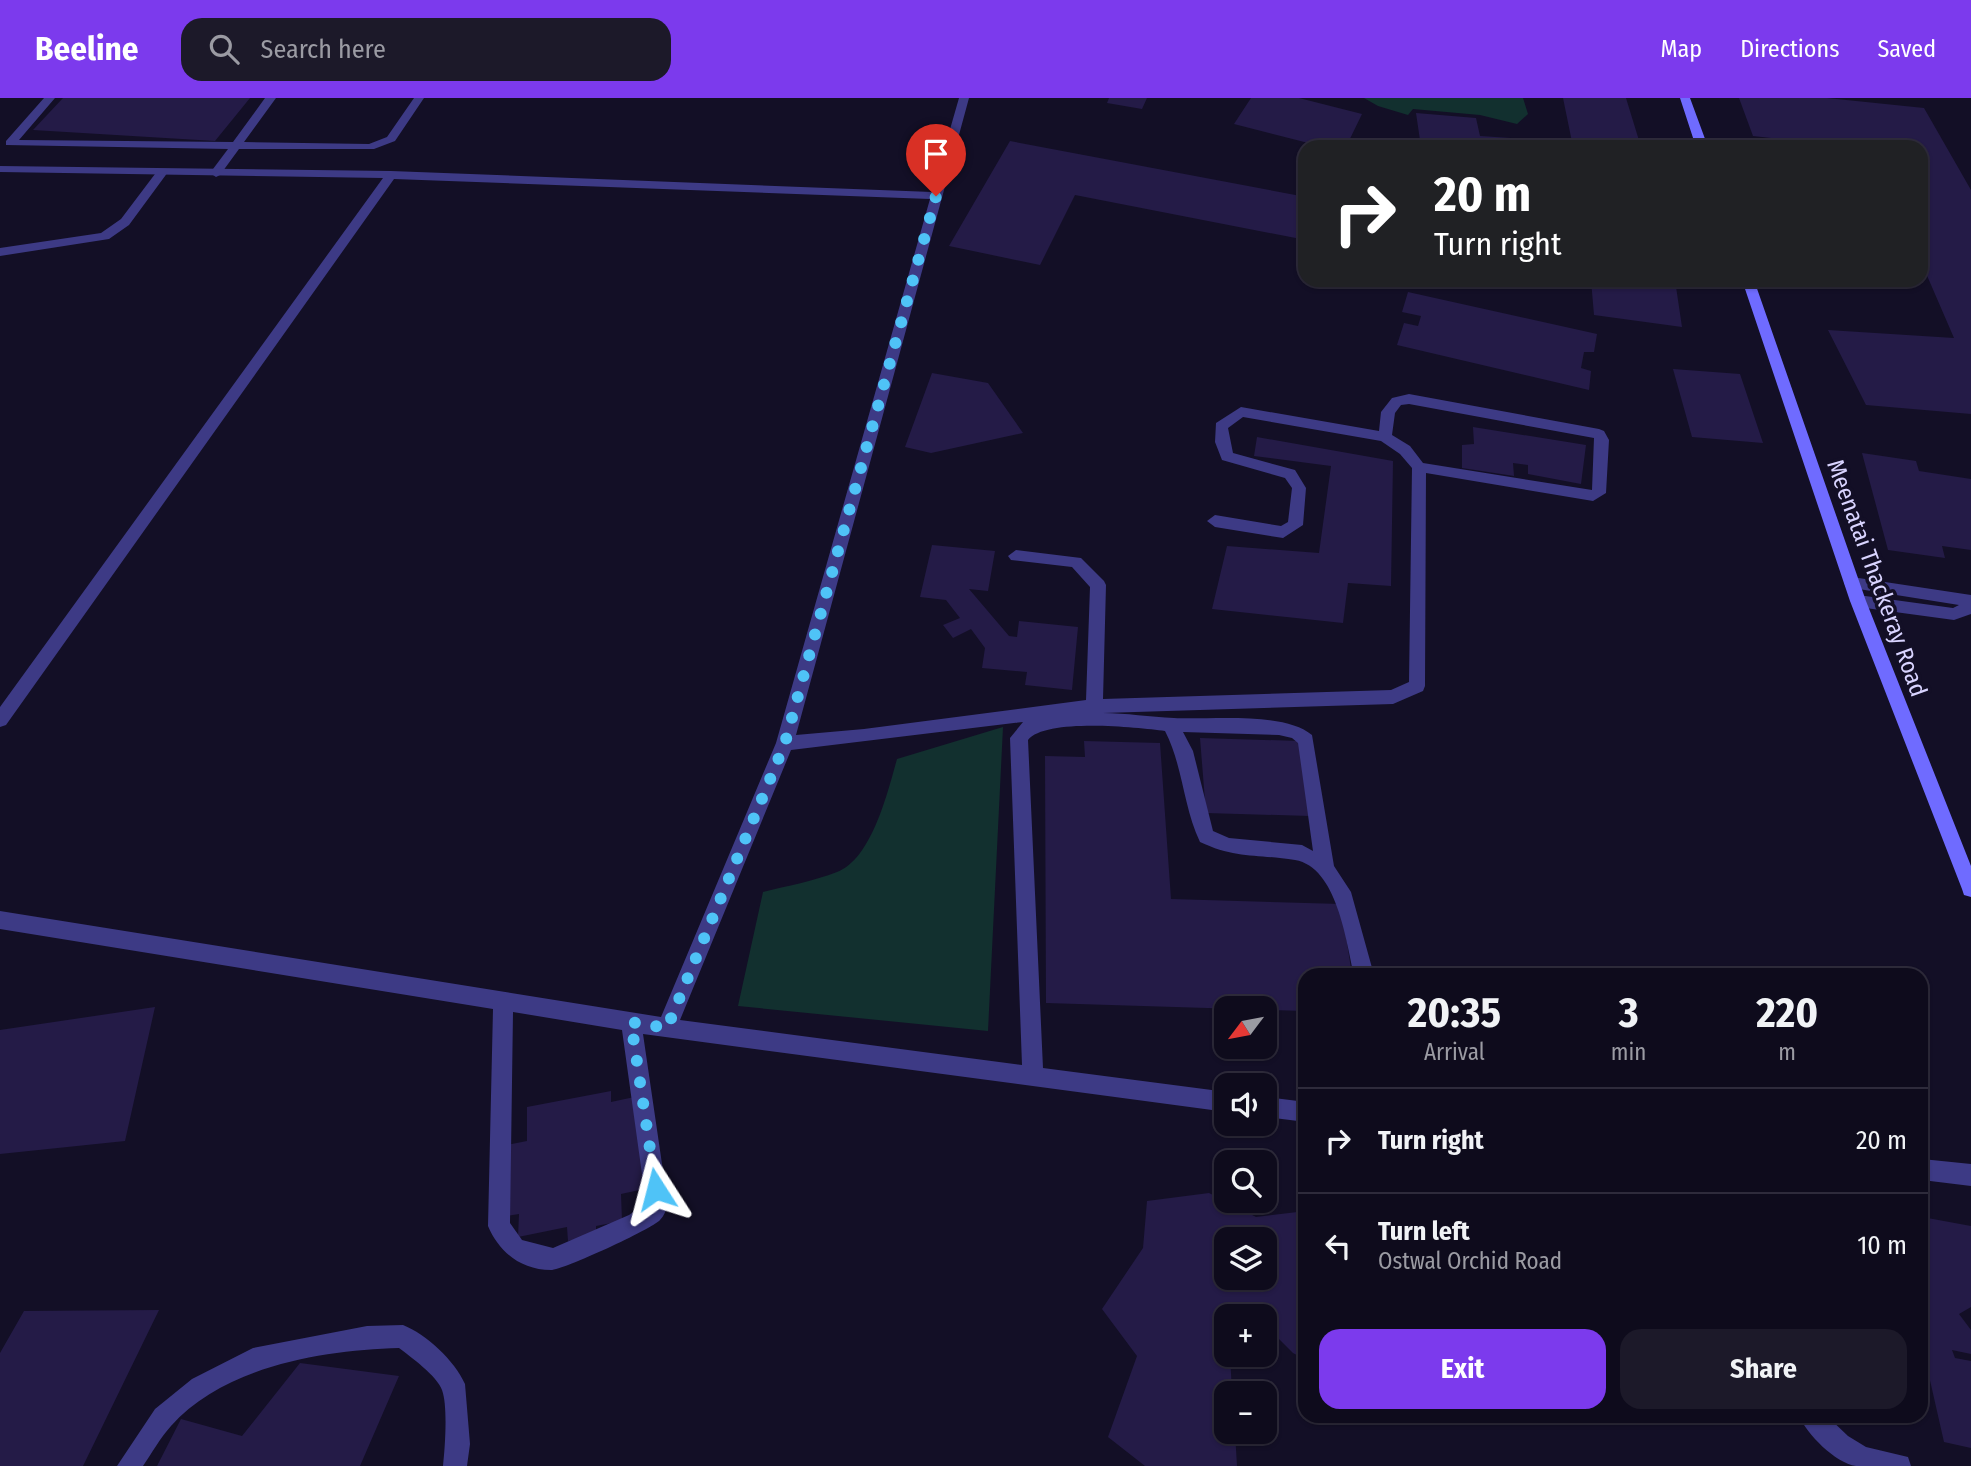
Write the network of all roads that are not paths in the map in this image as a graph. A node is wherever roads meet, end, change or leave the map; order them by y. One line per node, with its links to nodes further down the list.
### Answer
1 (50, 98): 7 (street)
2 (271, 98): 8 (street)
3 (419, 98): 8 (street)
4 (964, 98): 14 (street)
5 (1685, 98): 6 (street)
6 (1700, 140)
7 (10, 143): 8 (street); 9 (street)
8 (236, 145): 12 (street)
9 (0, 156)
10 (0, 169): 11 (street)
11 (162, 172): 12 (street); 15 (street)
12 (216, 173): 13 (street)
13 (391, 176): 14 (street); 26 (street)
14 (936, 196): 28 (street)
15 (0, 253)
16 (1750, 287): 21 (street, Meenatai Thackeray Road)
17 (1385, 437): 18 (street); 18 (street); 19 (street)
18 (1419, 467): 25 (street)
19 (1215, 521)
20 (1016, 556): 25 (street)
21 (1852, 583): 22 (street, Meenatai Thackeray Road); 23 (street)
22 (1858, 601): 24 (street); 30 (street, Meenatai Thackeray Road)
23 (1971, 601)
24 (1971, 607)
25 (1094, 706): 28 (street)
26 (0, 720)
27 (1170, 725): 29 (street); 29 (street); 36 (street)
28 (785, 743): 35 (street)
29 (1325, 869): 32 (street)
30 (1971, 889)
31 (0, 920): 33 (street)
32 (1362, 968)
33 (503, 1001): 34 (street); 34 (street)
34 (631, 1022): 35 (street)
35 (667, 1028): 36 (street)
36 (1033, 1077): 37 (street)
37 (1214, 1100)
38 (1277, 1108): 39 (street)
39 (1298, 1111)
40 (1928, 1171): 41 (street)
41 (1971, 1175)
42 (1817, 1423): 45 (street)
43 (129, 1466): 44 (street)
44 (455, 1466)
45 (1899, 1466)

